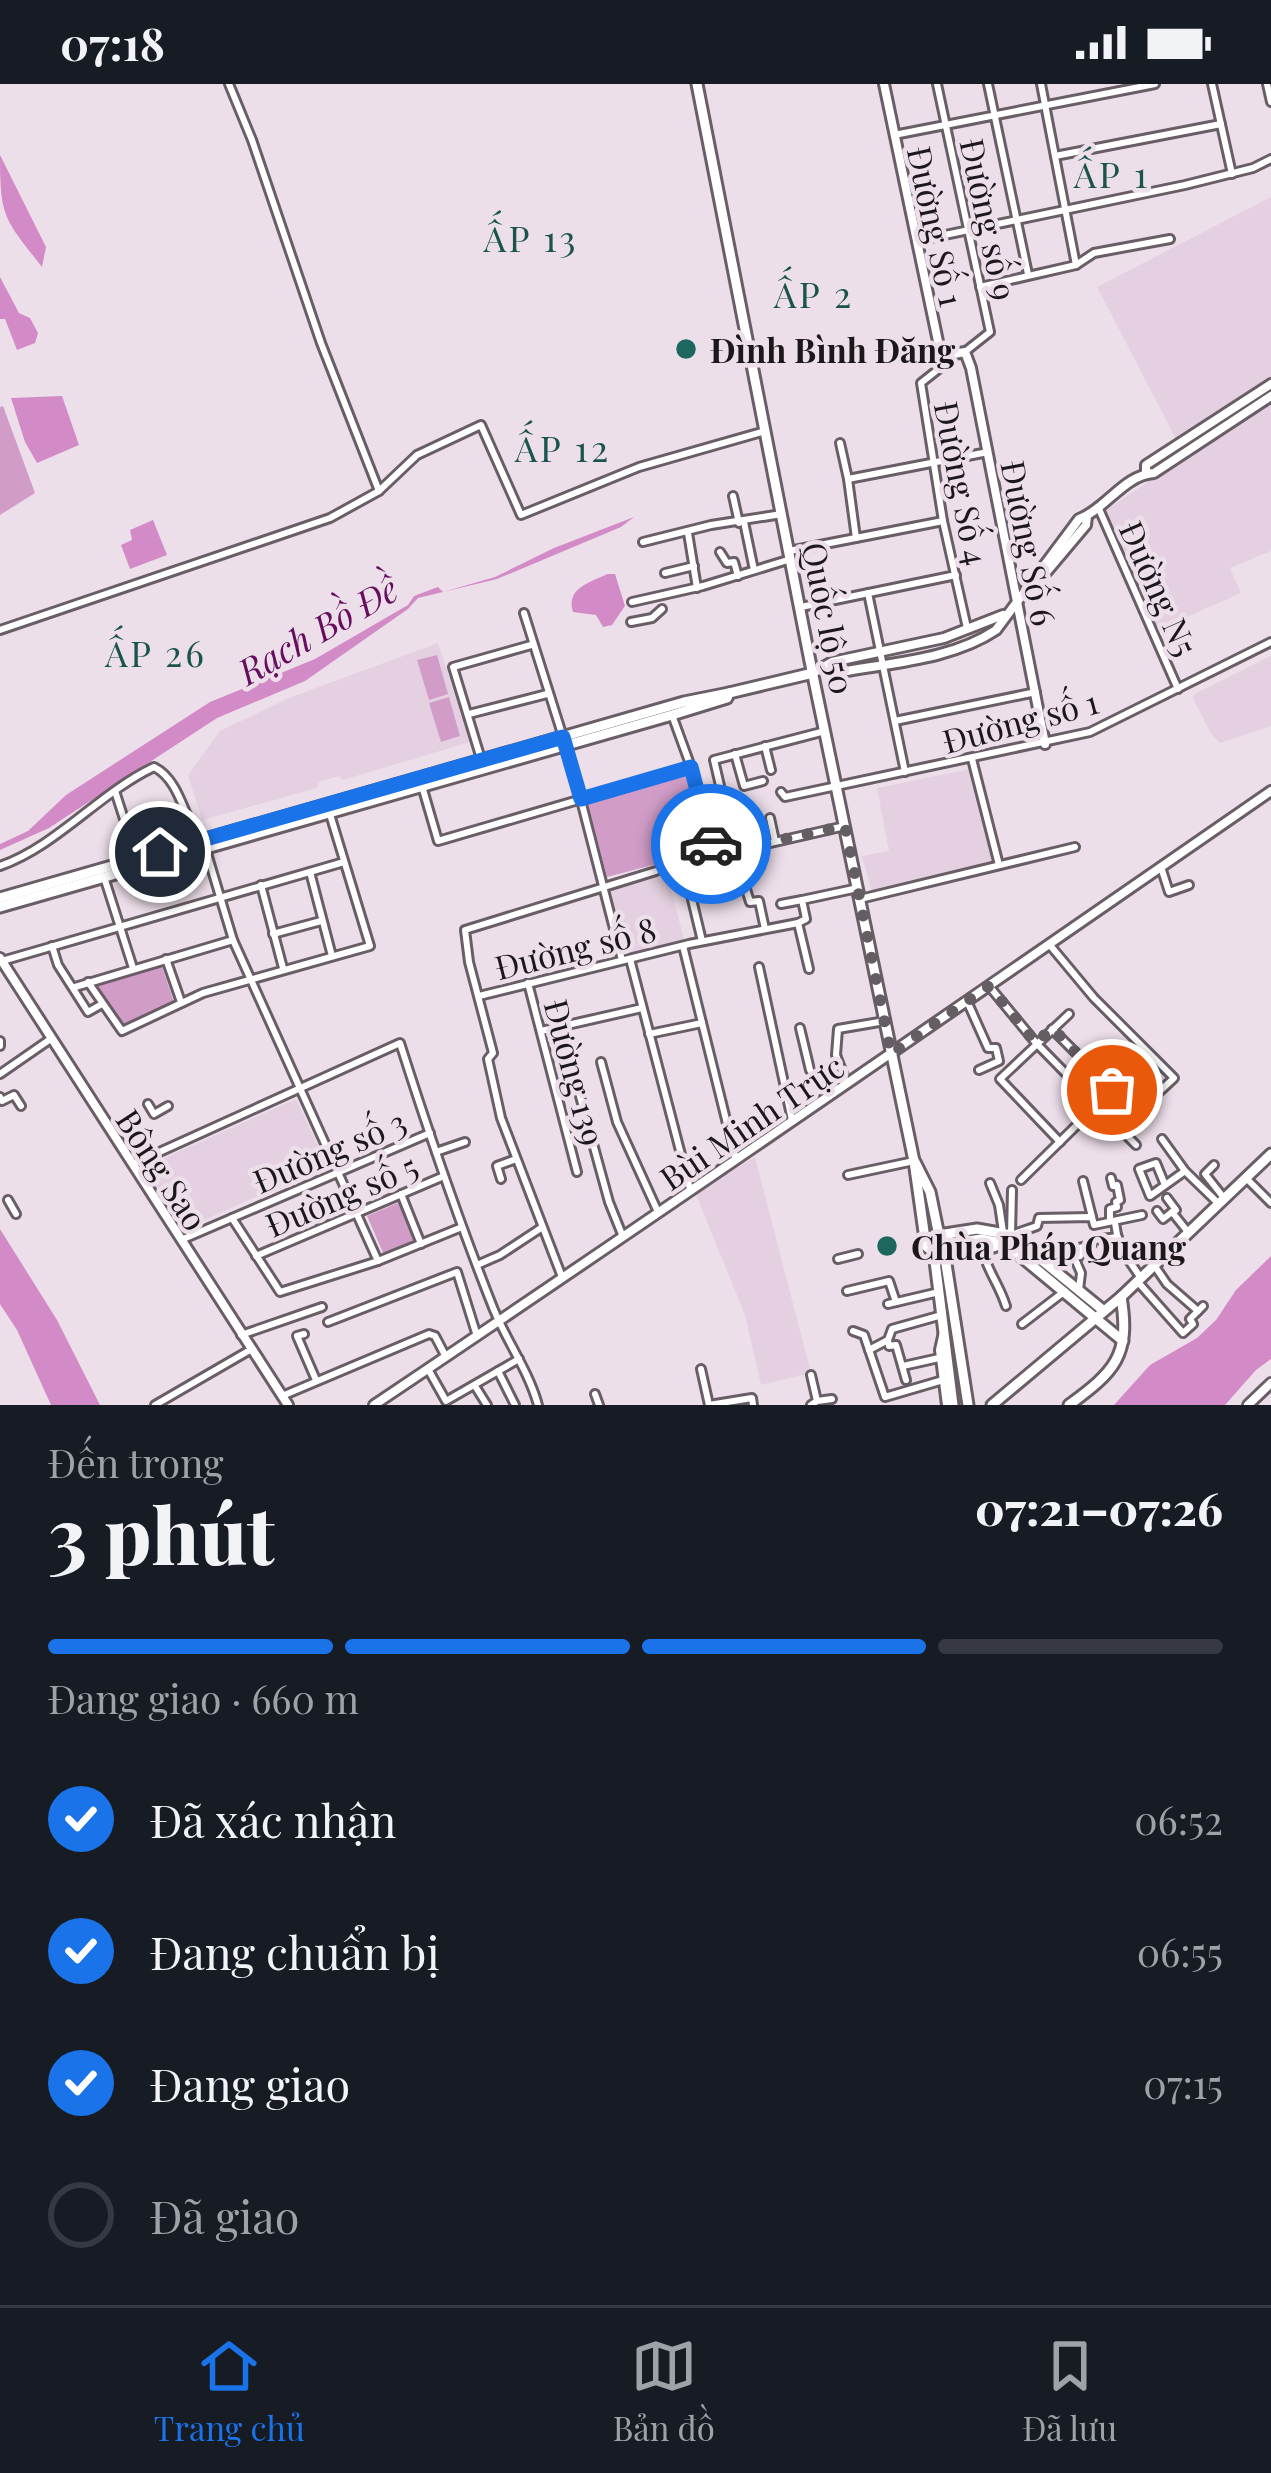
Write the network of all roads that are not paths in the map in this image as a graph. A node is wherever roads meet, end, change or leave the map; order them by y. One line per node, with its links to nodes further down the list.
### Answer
1 (229, 84): 37 (street)
2 (697, 84): 31 (main road, Quốc lộ 50)
3 (884, 84): 15 (street, Đường Số 1)
4 (938, 84): 14 (street, Đường số 9)
5 (988, 84): 12 (street)
6 (1041, 84): 11 (street)
7 (1155, 84): 11 (street)
8 (1212, 84): 13 (street)
9 (1267, 84): 10 (street)
10 (1271, 102)
11 (1046, 106): 12 (street); 16 (street)
12 (994, 116): 14 (street); 20 (street)
13 (1221, 124): 16 (street); 18 (street)
14 (945, 125): 15 (street); 21 (street, Đường số 9)
15 (894, 135): 23 (street, Đường Số 1)
16 (1055, 156): 19 (street)
17 (1271, 159): 18 (street)
18 (1232, 174): 19 (street)
19 (1065, 209): 20 (street); 24 (street)
20 (1016, 221): 21 (street); 25 (street)
21 (968, 231): 23 (street); 26 (street, Đường số 9)
22 (1170, 239): 24 (street)
23 (916, 241): 28 (street, Đường Số 1)
24 (1076, 266): 25 (street)
25 (1029, 276): 26 (street)
26 (980, 287): 27 (street, Đường số 9)
27 (965, 352): 28 (street, Đường Số 1); 33 (street, Đường Số 6)
28 (948, 355): 34 (street, Đường Số 4)
29 (1271, 384): 35 (street)
30 (1271, 397): 35 (street)
31 (765, 431): 37 (street); 40 (main road, Quốc lộ 50)
32 (840, 443): 36 (street)
33 (988, 452): 34 (street); 56 (street, Đường Số 6)
34 (933, 461): 36 (street); 41 (street, Đường Số 4)
35 (1146, 472): 39 (street)
36 (848, 478): 44 (street)
37 (379, 491): 62 (street)
38 (733, 496): 42 (street)
39 (1097, 506): 56 (street); 68 (street, Đường N5)
40 (782, 514): 42 (street); 47 (main road, Quốc lộ 50)
41 (944, 521): 44 (street); 52 (street, Đường Số 4)
42 (741, 523): 43 (street); 49 (street)
43 (688, 533): 45 (street); 48 (street)
44 (856, 538): 47 (street)
45 (643, 542)
46 (720, 552): 51 (street)
47 (790, 555): 49 (street); 57 (main road, Quốc lộ 50)
48 (694, 566): 50 (street); 53 (street)
49 (754, 571): 51 (street)
50 (665, 573)
51 (738, 575): 53 (street)
52 (956, 575): 54 (street); 63 (street, Đường Số 4)
53 (697, 588): 55 (street)
54 (868, 593): 57 (street); 66 (street)
55 (632, 602)
56 (1016, 604): 60 (street); 69 (street, Đường Số 6)
57 (799, 607): 67 (main road, Quốc lộ 50)
58 (662, 609): 61 (street)
59 (524, 613): 65 (street)
60 (1005, 615): 63 (street); 66 (street)
61 (631, 622)
62 (0, 630)
63 (968, 631): 66 (street)
64 (1271, 642): 68 (street, Đường số 1)
65 (531, 645): 71 (street); 72 (street)
66 (882, 658): 67 (street); 74 (street)
67 (819, 671): 70 (main road); 75 (main road, Quốc lộ 50)
68 (1178, 689): 77 (street, Đường số 1)
69 (1036, 692): 74 (street); 77 (street, Đường Số 6)
70 (729, 693): 73 (main road); 76 (main road)
71 (547, 694): 72 (street); 76 (street)
72 (468, 715): 80 (street)
73 (672, 715): 76 (main road); 82 (street)
74 (895, 721): 84 (street)
75 (825, 731): 78 (street); 87 (main road, Quốc lộ 50)
76 (564, 741): 80 (main road); 86 (main road); 91 (street)
77 (1046, 744): 81 (street, Đường số 1)
78 (765, 746): 79 (street); 83 (street)
79 (735, 754): 85 (street); 100 (street)
80 (481, 759): 92 (main road)
81 (972, 760): 84 (street, Đường số 1); 104 (street)
82 (691, 767): 91 (street); 101 (street)
83 (771, 770)
84 (906, 773): 87 (street, Đường số 1)
85 (763, 781)
86 (422, 785): 91 (street); 92 (main road)
87 (837, 787): 90 (street, Đường số 1); 95 (main road, Quốc lộ 50)
88 (115, 791): 93 (street); 97 (street); 105 (street)
89 (1271, 791): 107 (street, Bùi Minh Trực)
90 (781, 792)
91 (581, 799): 116 (street)
92 (328, 808): 97 (main road); 102 (street)
93 (124, 818)
94 (770, 818): 96 (street)
95 (845, 826): 96 (street); 117 (main road, Quốc lộ 50)
96 (775, 841): 99 (street)
97 (203, 844): 111 (main road); 118 (street); 119 (main road)
98 (1076, 847): 104 (street)
99 (744, 848): 100 (street); 110 (street)
100 (734, 850): 101 (street)
101 (710, 855): 103 (street); 112 (street)
102 (344, 862): 109 (street); 133 (street)
103 (683, 862): 106 (street); 129 (street)
104 (999, 865): 117 (street)
105 (0, 866)
106 (669, 866)
107 (1161, 867): 114 (street); 130 (street, Bùi Minh Trực)
108 (656, 871): 116 (street)
109 (309, 872): 113 (street); 123 (street)
110 (750, 876)
111 (104, 878): 122 (main road); 125 (street)
112 (708, 882)
113 (261, 885): 118 (street); 127 (street)
114 (1190, 885)
115 (745, 886): 126 (street)
116 (603, 887): 136 (street); 146 (street)
117 (859, 893): 120 (street); 152 (main road, Quốc lộ 50)
118 (221, 896): 125 (street); 128 (street)
119 (0, 898)
120 (802, 900): 121 (street); 124 (street)
121 (782, 904)
122 (0, 907)
123 (321, 921): 127 (street); 133 (street)
124 (798, 923): 126 (street, Đường số 8); 140 (street)
125 (119, 926): 131 (street); 138 (street)
126 (765, 929): 129 (street, Đường số 8)
127 (273, 934): 139 (street)
128 (233, 940): 134 (street); 141 (street)
129 (702, 941): 132 (street, Đường số 8)
130 (1049, 944): 144 (street, Bùi Minh Trực); 162 (street)
131 (52, 946): 135 (street); 145 (street)
132 (683, 946): 136 (street, Đường số 8); 153 (street)
133 (332, 956): 139 (street)
134 (166, 958): 138 (street); 147 (street)
135 (1, 960): 159 (street, Bông Sao)
136 (626, 960): 143 (street, Đường số 8); 150 (street)
137 (760, 967): 177 (street)
138 (133, 968): 142 (street)
139 (283, 968): 141 (street)
140 (808, 969)
141 (248, 978): 147 (street); 168 (street)
142 (88, 982): 145 (street); 149 (street)
143 (528, 983): 146 (street, Đường số 8); 157 (street, Đường 139)
144 (989, 986): 148 (street, Bùi Minh Trực); 160 (street)
145 (75, 987): 149 (street)
146 (478, 996): 185 (street)
147 (181, 1001): 149 (street)
148 (967, 1001): 161 (street, Bùi Minh Trực); 165 (street)
149 (103, 1003)
150 (642, 1008): 154 (street); 158 (street)
151 (1069, 1014): 156 (street)
152 (885, 1021): 161 (main road, Quốc lộ 50); 167 (street)
153 (702, 1023): 158 (street); 186 (street)
154 (561, 1027): 157 (street); 221 (street)
155 (800, 1028): 172 (street)
156 (1052, 1028): 160 (street); 169 (street)
157 (541, 1031): 191 (street, Đường 139)
158 (649, 1034): 202 (street)
159 (52, 1038): 166 (street); 188 (street, Bông Sao)
160 (1036, 1043): 174 (street); 181 (street)
161 (891, 1054): 167 (street, Bùi Minh Trực); 187 (main road, Quốc lộ 50)
162 (1149, 1054): 169 (street); 170 (street)
163 (0, 1060): 166 (street)
164 (601, 1062): 210 (street)
165 (979, 1070)
166 (3, 1071)
167 (848, 1086): 172 (street, Bùi Minh Trực)
168 (299, 1088): 178 (street); 188 (street); 192 (street)
169 (1112, 1090): 174 (street)
170 (1160, 1091)
171 (0, 1097): 175 (street)
172 (831, 1097): 177 (street, Bùi Minh Trực)
173 (148, 1104): 176 (street)
174 (1097, 1105): 181 (street); 182 (street)
175 (21, 1106)
176 (168, 1106)
177 (793, 1124): 186 (street, Bùi Minh Trực)
178 (430, 1133): 183 (street); 192 (street, Đường số 3)
179 (1162, 1138): 190 (street)
180 (465, 1142): 183 (street)
181 (1060, 1142): 198 (street)
182 (1136, 1145)
183 (436, 1152): 194 (street)
184 (1271, 1154): 196 (main road)
185 (516, 1159): 197 (street); 219 (street)
186 (736, 1160): 202 (street, Bùi Minh Trực)
187 (914, 1161): 193 (street); 224 (main road, Quốc lộ 50); 228 (main road, Quốc lộ 50)
188 (132, 1164): 225 (street, Bông Sao)
189 (1214, 1165): 207 (street)
190 (1185, 1171): 201 (street); 207 (street)
191 (577, 1172)
192 (337, 1173): 212 (street); 216 (street, Đường số 3)
193 (848, 1175)
194 (444, 1176): 204 (street, Đường số 5); 218 (street)
195 (1111, 1178): 217 (street)
196 (1246, 1178): 207 (main road); 208 (street)
197 (501, 1179)
198 (1021, 1180)
199 (1083, 1181): 215 (street)
200 (990, 1183): 222 (street)
201 (1165, 1185): 201 (street)
202 (690, 1189): 210 (street, Bùi Minh Trực)
203 (1012, 1190): 222 (street)
204 (401, 1194): 212 (street, Đường số 5); 227 (street)
205 (1168, 1198): 211 (street)
206 (8, 1200): 213 (street)
207 (1221, 1201): 220 (main road)
208 (1271, 1203)
209 (1157, 1211): 211 (street)
210 (658, 1212): 221 (street, Bùi Minh Trực)
211 (1172, 1212): 220 (street)
212 (356, 1213): 232 (street, Đường số 5); 235 (street)
213 (16, 1214)
214 (1142, 1215): 217 (street)
215 (1092, 1217): 217 (street); 222 (street)
216 (232, 1218): 225 (street, Đường số 3); 232 (street)
217 (1113, 1222): 223 (street)
218 (462, 1227): 227 (street); 236 (street)
219 (541, 1228): 236 (street); 238 (street)
220 (1188, 1233): 237 (main road)
221 (623, 1237): 238 (street, Bùi Minh Trực)
222 (1007, 1237): 226 (main road); 228 (main road); 229 (street); 231 (main road)
223 (1118, 1237): 233 (street); 239 (street)
224 (926, 1238): 228 (main road); 228 (main road)
225 (181, 1240): 254 (street, Bông Sao)
226 (962, 1241): 228 (main road); 229 (street)
227 (421, 1244): 235 (street)
228 (942, 1244): 243 (main road, Quốc lộ 50); 288 (main road, Quốc lộ 50)
229 (983, 1252): 245 (street)
230 (858, 1254): 234 (street)
231 (1030, 1254): 233 (street); 240 (main road); 241 (main road)
232 (256, 1256): 235 (street)
233 (1074, 1258): 240 (street)
234 (838, 1259)
235 (378, 1261)
236 (476, 1265): 248 (street)
237 (1154, 1265): 239 (main road); 239 (street)
238 (562, 1277): 248 (street, Bùi Minh Trực)
239 (1139, 1279): 244 (main road)
240 (1079, 1290): 247 (main road)
241 (1065, 1291): 247 (main road); 251 (street)
242 (847, 1292): 243 (street)
243 (939, 1292): 250 (main road, Quốc lộ 50)
244 (1121, 1297): 247 (main road); 257 (main road)
245 (1006, 1306)
246 (322, 1307): 254 (street)
247 (1100, 1315): 257 (main road); 289 (main road)
248 (498, 1321): 255 (street, Bùi Minh Trực); 262 (street)
249 (328, 1322): 255 (street)
250 (943, 1322): 256 (street); 261 (street); 287 (main road, Quốc lộ 50)
251 (1022, 1324)
252 (853, 1331): 259 (street)
253 (304, 1334): 268 (street)
254 (241, 1335): 258 (street, Bông Sao)
255 (477, 1336): 260 (street, Bùi Minh Trực)
256 (888, 1340): 259 (street); 263 (street)
257 (1123, 1341): 290 (main road)
258 (250, 1350): 275 (street, Bông Sao); 281 (street)
259 (869, 1350): 270 (street)
260 (446, 1357): 264 (street, Bùi Minh Trực); 268 (street)
261 (939, 1358): 263 (street); 270 (street)
262 (519, 1359): 266 (street); 280 (street)
263 (903, 1366): 269 (street)
264 (428, 1369): 278 (street); 282 (street, Bùi Minh Trực)
265 (701, 1369): 286 (street)
266 (498, 1371): 272 (street); 284 (street)
267 (811, 1376): 279 (street)
268 (316, 1380): 275 (street)
269 (906, 1380)
270 (943, 1381): 287 (street)
271 (1271, 1383): 291 (street)
272 (475, 1386): 276 (street); 283 (street)
273 (595, 1394): 285 (street)
274 (832, 1399): 279 (street)
275 (285, 1400)
276 (457, 1401): 278 (street)
277 (752, 1401): 286 (street)
278 (442, 1403)
279 (814, 1403)
280 (535, 1404)
281 (155, 1405)
282 (374, 1405)
283 (487, 1405)
284 (515, 1405)
285 (599, 1405)
286 (709, 1405)
287 (948, 1405)
288 (968, 1405)
289 (992, 1405)
290 (1069, 1405)
291 (1248, 1405)

